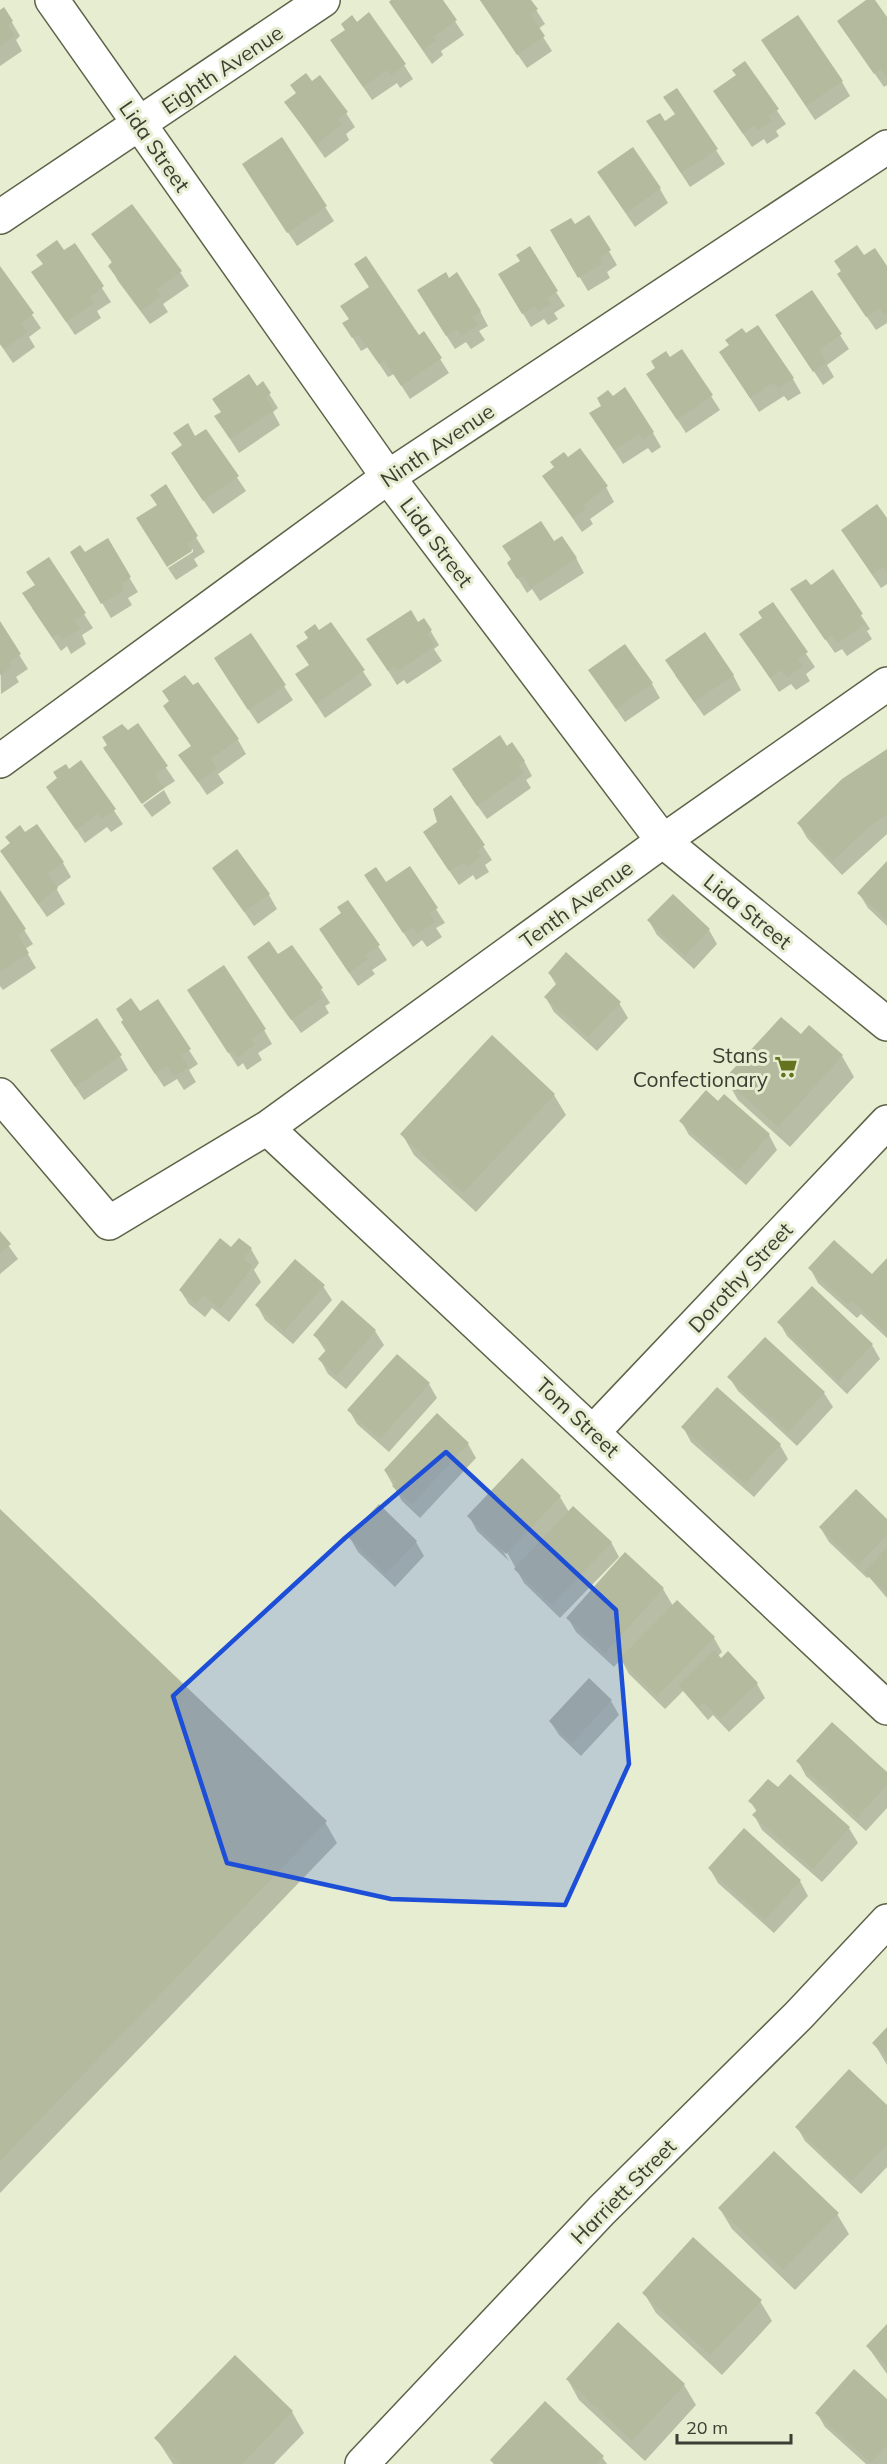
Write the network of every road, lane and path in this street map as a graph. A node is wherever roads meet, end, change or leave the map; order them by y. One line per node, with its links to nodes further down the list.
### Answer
1 (52, 0): 3 (street, Lida Street)
2 (323, 0): 3 (street, Eighth Avenue)
3 (140, 124): 5 (street, Eighth Avenue); 6 (street, Lida Street)
4 (887, 147): 6 (street, Ninth Avenue)
5 (0, 217)
6 (388, 477): 8 (street, Ninth Avenue); 9 (street, Lida Street)
7 (887, 684): 9 (street, Tenth Avenue)
8 (0, 761)
9 (663, 841): 10 (street, Lida Street); 13 (street, Tenth Avenue)
10 (887, 1024)
11 (0, 1095): 13 (street, Tenth Avenue)
12 (887, 1122): 14 (street, Dorothy Street)
13 (267, 1128): 14 (street, Tom Street)
14 (593, 1432): 15 (street, Tom Street)
15 (887, 1708)
16 (887, 1921): 17 (street, Harriett Street)
17 (362, 2464)

